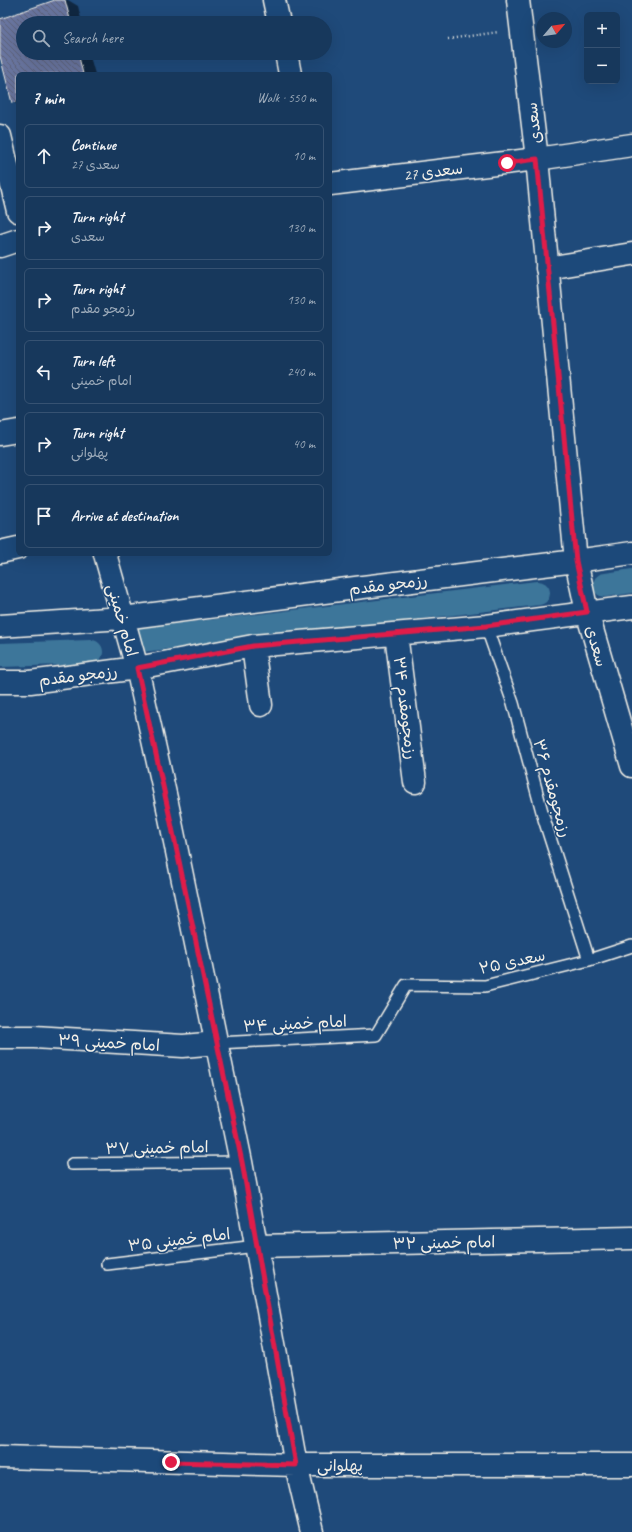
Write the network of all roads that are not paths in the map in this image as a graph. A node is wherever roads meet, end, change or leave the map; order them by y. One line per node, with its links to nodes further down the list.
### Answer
1 (274, 0): 3 (street)
2 (518, 0): 8 (street, سعدی)
3 (277, 16)
4 (287, 60): 5 (street)
5 (290, 72)
6 (0, 136): 10 (street)
7 (632, 145): 8 (street, سعدی 27)
8 (537, 159): 9 (street, سعدی 27); 14 (street, سعدی)
9 (332, 184)
10 (16, 203)
11 (16, 241): 12 (street)
12 (0, 246)
13 (632, 254): 14 (street)
14 (547, 268): 21 (street, سعدی)
15 (16, 431): 16 (street)
16 (0, 434)
17 (16, 548): 18 (street)
18 (0, 552)
19 (632, 553): 21 (street, رزمجو مقدم)
20 (106, 556): 24 (street, امام خمینی)
21 (576, 561): 23 (street, سعدی); 24 (street, رزمجو مقدم)
22 (632, 607): 23 (street, رزمجو مقدم)
23 (587, 612): 26 (street, رزمجو مقدم); 32 (street, سعدی)
24 (123, 618): 25 (street, رزمجو مقدم); 29 (street, امام خمینی)
25 (0, 626)
26 (486, 626): 27 (street, رزمجو مقدم); 35 (lane, رزمجومقدم ۳۶)
27 (396, 634): 28 (street, رزمجو مقدم); 33 (street, رزمجومقدم ۳۴)
28 (253, 646): 29 (street, رزمجو مقدم); 31 (street)
29 (137, 668): 30 (street, رزمجو مقدم); 38 (street, امام خمینی)
30 (0, 682)
31 (261, 705)
32 (632, 766)
33 (415, 782)
34 (632, 946): 35 (lane, سعدی ۲۵)
35 (589, 960): 36 (lane, سعدی ۲۵)
36 (376, 1035): 38 (lane, امام خمینی ۳۴)
37 (0, 1038): 38 (street, امام خمینی ۳۹)
38 (217, 1043): 39 (street, امام خمینی)
39 (242, 1162): 40 (lane, امام خمینی ۳۷); 42 (street, امام خمینی)
40 (72, 1164)
41 (632, 1238): 42 (street, امام خمینی ۳۲)
42 (256, 1246): 43 (lane, امام خمینی ۳۵); 45 (street, امام خمینی)
43 (106, 1264)
44 (0, 1457): 45 (street, پهلوانی)
45 (296, 1465): 46 (street, پهلوانی); 47 (street, امام خمینی)
46 (632, 1465)
47 (312, 1532)

